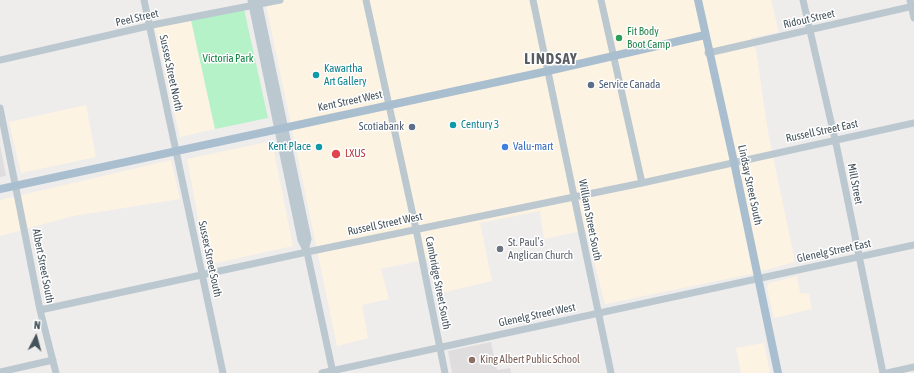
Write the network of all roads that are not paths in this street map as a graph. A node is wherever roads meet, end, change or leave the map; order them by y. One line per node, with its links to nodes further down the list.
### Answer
1 (144, 0): 11 (street, Sussex Street North)
2 (280, 0): 8 (street, Peel Street)
3 (366, 0): 18 (street, Cambridge Street South)
4 (533, 0): 17 (street, William Street South)
5 (601, 0): 15 (street)
6 (699, 0): 13 (main road, Lindsay Street South)
7 (803, 0): 12 (street, Mill Street)
8 (255, 2): 11 (street, Peel Street); 21 (street)
9 (912, 4): 10 (street); 12 (street, Ridout Street)
10 (914, 18)
11 (150, 26): 16 (street, Peel Street); 23 (street, Sussex Street North)
12 (810, 29): 14 (street, Ridout Street); 22 (street, Mill Street)
13 (705, 35): 14 (main road, Lindsay Street South); 15 (main road, Kent Street West)
14 (708, 53): 24 (main road, Lindsay Street South)
15 (613, 56): 17 (main road, Kent Street West); 25 (street)
16 (0, 60)
17 (548, 71): 18 (main road, Kent Street West); 28 (street, William Street South)
18 (388, 104): 21 (main road, Kent Street West); 29 (street, Cambridge Street South)
19 (0, 108): 26 (street, Albert Street South)
20 (914, 123): 22 (street, Russell Street East)
21 (280, 128): 23 (main road, Kent Street West); 31 (street)
22 (834, 140): 24 (street, Russell Street East); 32 (street, Mill Street)
23 (176, 150): 26 (main road, Kent Street West); 33 (street, Sussex Street South)
24 (734, 162): 25 (street, Russell Street West); 34 (main road, Lindsay Street South)
25 (642, 183): 28 (street, Russell Street West)
26 (17, 185): 27 (main road, Kent Street West); 35 (street, Albert Street South)
27 (0, 189)
28 (575, 196): 29 (street, Russell Street West); 36 (street, William Street South)
29 (416, 229): 31 (street, Russell Street West); 37 (street, Cambridge Street South)
30 (914, 245): 32 (street, Glenelg Street East)
31 (306, 249): 33 (street, Russell Street West); 41 (street)
32 (858, 257): 34 (street, Glenelg Street East); 48 (street, Mill Street)
33 (202, 275): 35 (street, Russell Street West); 43 (street, Sussex Street South)
34 (758, 278): 36 (street, Glenelg Street West); 47 (main road, Lindsay Street South)
35 (40, 310): 38 (street, Albert Street South)
36 (598, 313): 37 (street, Glenelg Street West); 46 (street, William Street South)
37 (440, 348): 41 (street, Glenelg Street West); 45 (street, Cambridge Street South)
38 (53, 360): 40 (street); 42 (street, Albert Street South)
39 (914, 367): 49 (street)
40 (0, 372)
41 (333, 372): 44 (street, Glenelg Street West)
42 (56, 373)
43 (223, 373)
44 (322, 373)
45 (445, 373)
46 (611, 373)
47 (778, 373)
48 (883, 373)
49 (886, 373)

